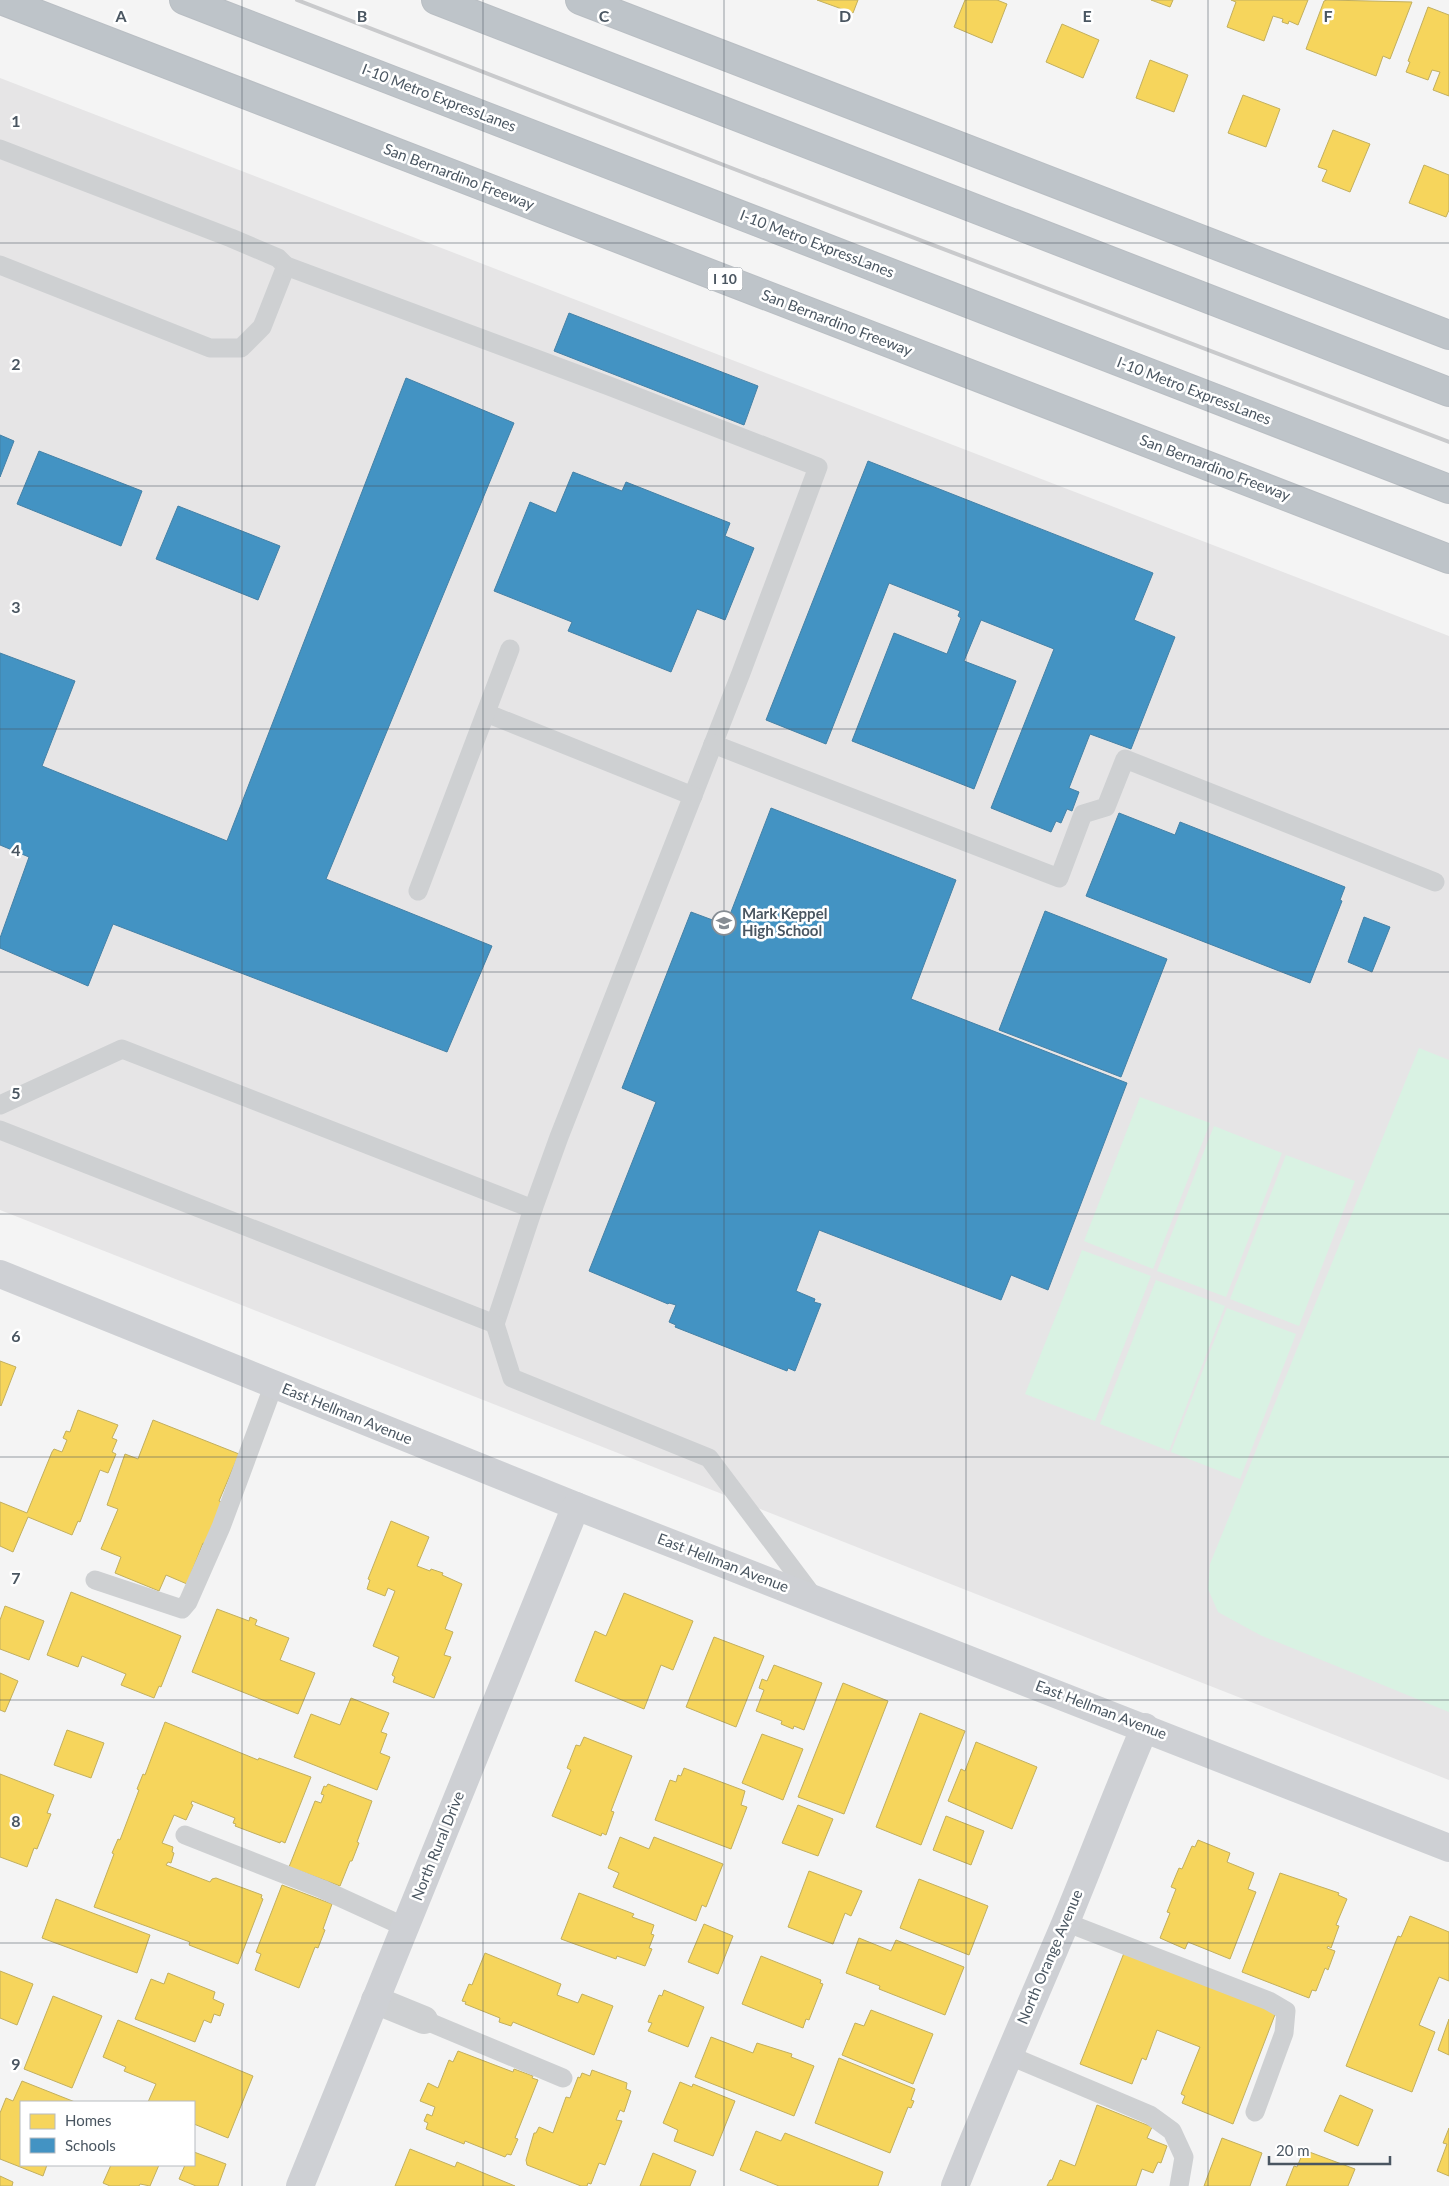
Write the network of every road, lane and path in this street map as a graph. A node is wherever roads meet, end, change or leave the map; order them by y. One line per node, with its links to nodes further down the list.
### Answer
1 (1, 0): 11 (highway, San Bernardino Freeway / I 10)
2 (184, 0): 10 (highway, I-10 Metro ExpressLanes)
3 (436, 0): 9 (highway)
4 (580, 0): 8 (highway)
5 (0, 149): 7 (lane)
6 (0, 265): 7 (lane)
7 (286, 266): 14 (lane)
8 (1449, 335)
9 (1449, 392)
10 (1449, 489)
11 (1449, 559)
12 (510, 649): 13 (lane)
13 (486, 713): 15 (lane); 17 (lane)
14 (713, 744): 15 (lane); 16 (lane)
15 (693, 796): 20 (lane)
16 (1435, 882)
17 (418, 891)
18 (0, 1105): 20 (lane)
19 (0, 1130): 22 (lane)
20 (533, 1209): 22 (lane)
21 (0, 1274): 23 (street, East Hellman Avenue)
22 (495, 1324): 26 (lane)
23 (274, 1384): 24 (street, East Hellman Avenue); 25 (lane)
24 (576, 1506): 26 (street, East Hellman Avenue); 31 (street, North Rural Drive)
25 (95, 1580)
26 (815, 1599): 27 (street, East Hellman Avenue)
27 (1145, 1727): 29 (street, East Hellman Avenue); 30 (street, North Orange Avenue)
28 (185, 1835): 31 (lane)
29 (1449, 1848)
30 (1066, 1922): 34 (street, North Orange Avenue); 36 (lane)
31 (404, 1927): 32 (street, North Rural Drive)
32 (375, 2000): 33 (street); 37 (street, North Rural Drive)
33 (424, 2020): 35 (lane)
34 (1008, 2055): 38 (street, North Orange Avenue); 39 (lane)
35 (563, 2078)
36 (1255, 2112)
37 (300, 2186)
38 (955, 2186)
39 (1179, 2186)

